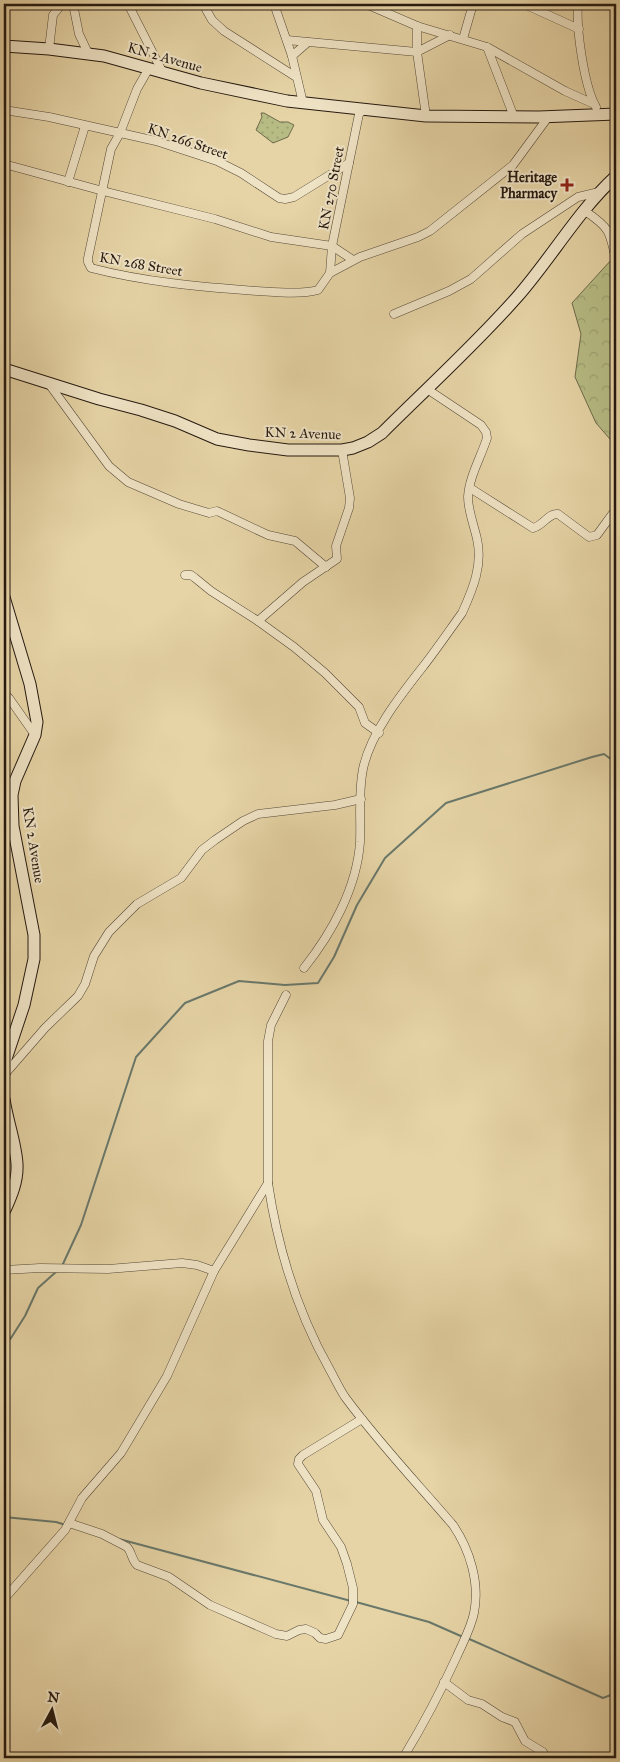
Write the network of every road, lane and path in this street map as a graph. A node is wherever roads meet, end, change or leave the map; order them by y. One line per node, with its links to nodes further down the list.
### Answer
1 (62, 4): 18 (street)
2 (73, 4): 19 (street)
3 (128, 4): 23 (street)
4 (203, 4): 24 (street)
5 (274, 4): 14 (street)
6 (366, 4): 10 (street)
7 (473, 4): 13 (street)
8 (524, 4): 11 (street)
9 (578, 4): 11 (street)
10 (417, 26): 12 (street); 20 (street)
11 (579, 29): 26 (street)
12 (450, 35): 13 (street); 20 (street)
13 (463, 39): 17 (street)
14 (287, 40): 15 (street); 21 (street)
15 (308, 42): 20 (street); 21 (street)
16 (4, 46): 18 (main road, KN 2 Avenue)
17 (487, 47): 26 (street); 32 (street)
18 (49, 49): 19 (main road, KN 2 Avenue)
19 (88, 52): 22 (main road, KN 2 Avenue)
20 (417, 52): 30 (street)
21 (292, 56): 24 (street)
22 (149, 68): 23 (main road, KN 2 Avenue); 34 (street, KN 268 Street)
23 (163, 73): 25 (main road, KN 2 Avenue)
24 (296, 77): 25 (street)
25 (303, 103): 28 (main road, KN 2 Avenue)
26 (597, 109): 29 (main road, KN 2 Avenue); 31 (main road, KN 2 Avenue)
27 (4, 110): 33 (street, KN 266 Street)
28 (364, 110): 30 (main road, KN 2 Avenue); 35 (street, KN 270 Street)
29 (616, 114)
30 (426, 116): 32 (main road, KN 2 Avenue)
31 (549, 116): 32 (main road, KN 2 Avenue); 43 (street)
32 (514, 117)
33 (85, 126): 34 (street, KN 266 Street); 38 (street)
34 (120, 133): 35 (street, KN 266 Street); 39 (street, KN 268 Street)
35 (349, 163): 42 (street, KN 270 Street)
36 (4, 164): 38 (street)
37 (616, 176): 40 (main road, KN 2 Avenue)
38 (68, 182): 39 (street)
39 (103, 192): 42 (street); 45 (street, KN 268 Street)
40 (599, 192): 41 (main road, KN 2 Avenue); 46 (street)
41 (585, 211): 44 (street); 49 (main road, KN 2 Avenue)
42 (332, 246): 43 (street); 45 (street, KN 270 Street)
43 (353, 260): 45 (street)
44 (616, 261)
45 (330, 273)
46 (394, 314)
47 (4, 368): 48 (main road, KN 2 Avenue)
48 (49, 384): 50 (main road, KN 2 Avenue); 53 (street)
49 (427, 389): 50 (main road, KN 2 Avenue); 51 (street)
50 (342, 450): 53 (street)
51 (470, 488): 52 (street); 58 (street)
52 (616, 509)
53 (326, 567): 56 (street)
54 (185, 575): 56 (street)
55 (4, 597): 59 (main road, KN 2 Avenue)
56 (258, 621): 58 (street)
57 (4, 694): 59 (street)
58 (379, 733): 60 (street)
59 (35, 735): 63 (main road, KN 2 Avenue)
60 (360, 799): 61 (street); 63 (street)
61 (304, 968)
62 (286, 995): 65 (street)
63 (4, 1074)
64 (4, 1099): 66 (main road)
65 (268, 1183): 68 (street); 69 (street)
66 (4, 1212)
67 (4, 1270): 68 (street)
68 (214, 1271): 70 (street)
69 (362, 1418): 70 (street); 72 (street)
70 (69, 1523): 71 (street)
71 (4, 1599)
72 (444, 1682): 73 (street); 74 (street)
73 (403, 1758)
74 (546, 1758)

